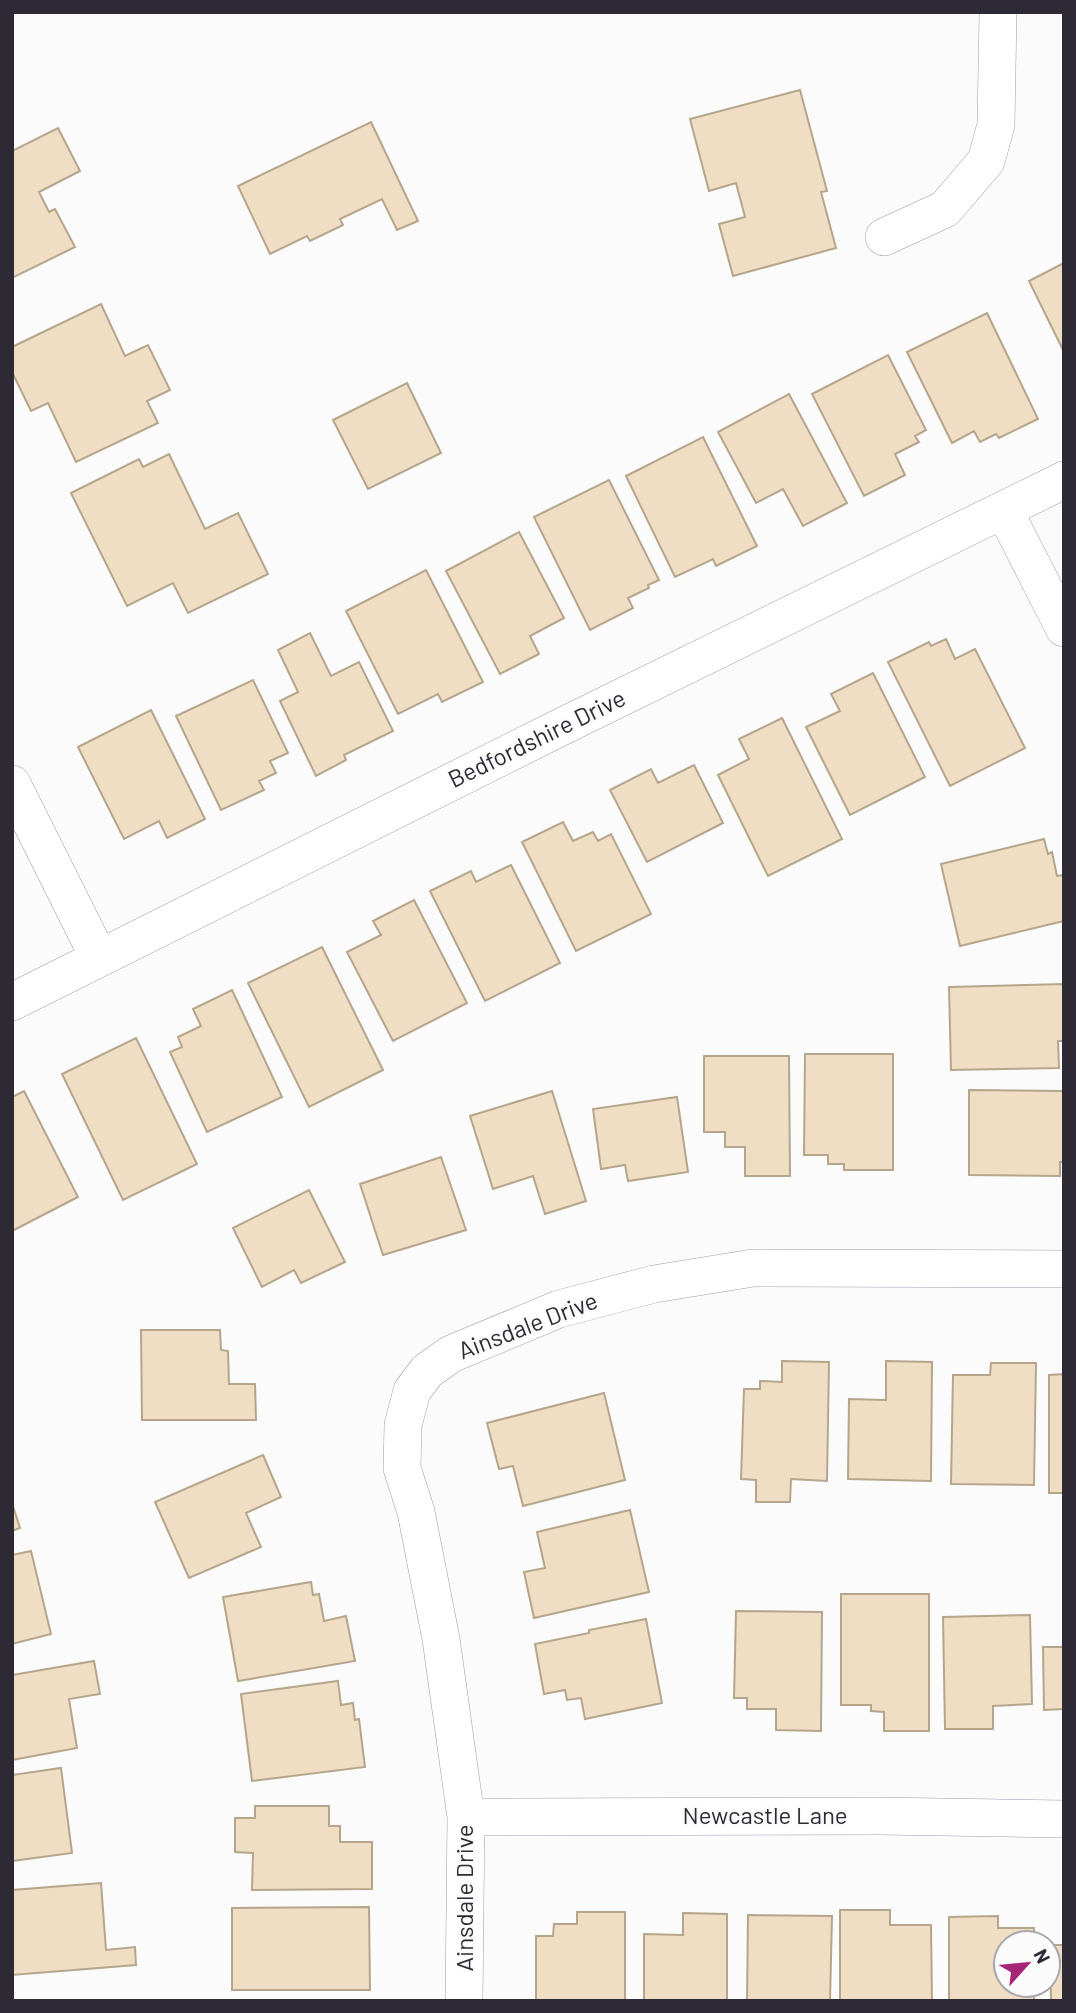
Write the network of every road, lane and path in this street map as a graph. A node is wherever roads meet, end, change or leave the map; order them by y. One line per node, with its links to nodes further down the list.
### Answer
1 (998, 12): 2 (street)
2 (884, 237)
3 (1064, 480): 4 (street, Bedfordshire Drive)
4 (1004, 510): 5 (street); 7 (street, Bedfordshire Drive)
5 (1064, 628)
6 (12, 784): 7 (street)
7 (99, 958): 8 (street, Bedfordshire Drive)
8 (12, 1002)
9 (1064, 1269): 10 (street, Ainsdale Drive)
10 (466, 1817): 11 (street, Newcastle Lane); 12 (street, Ainsdale Drive)
11 (1064, 1819)
12 (464, 2001)

